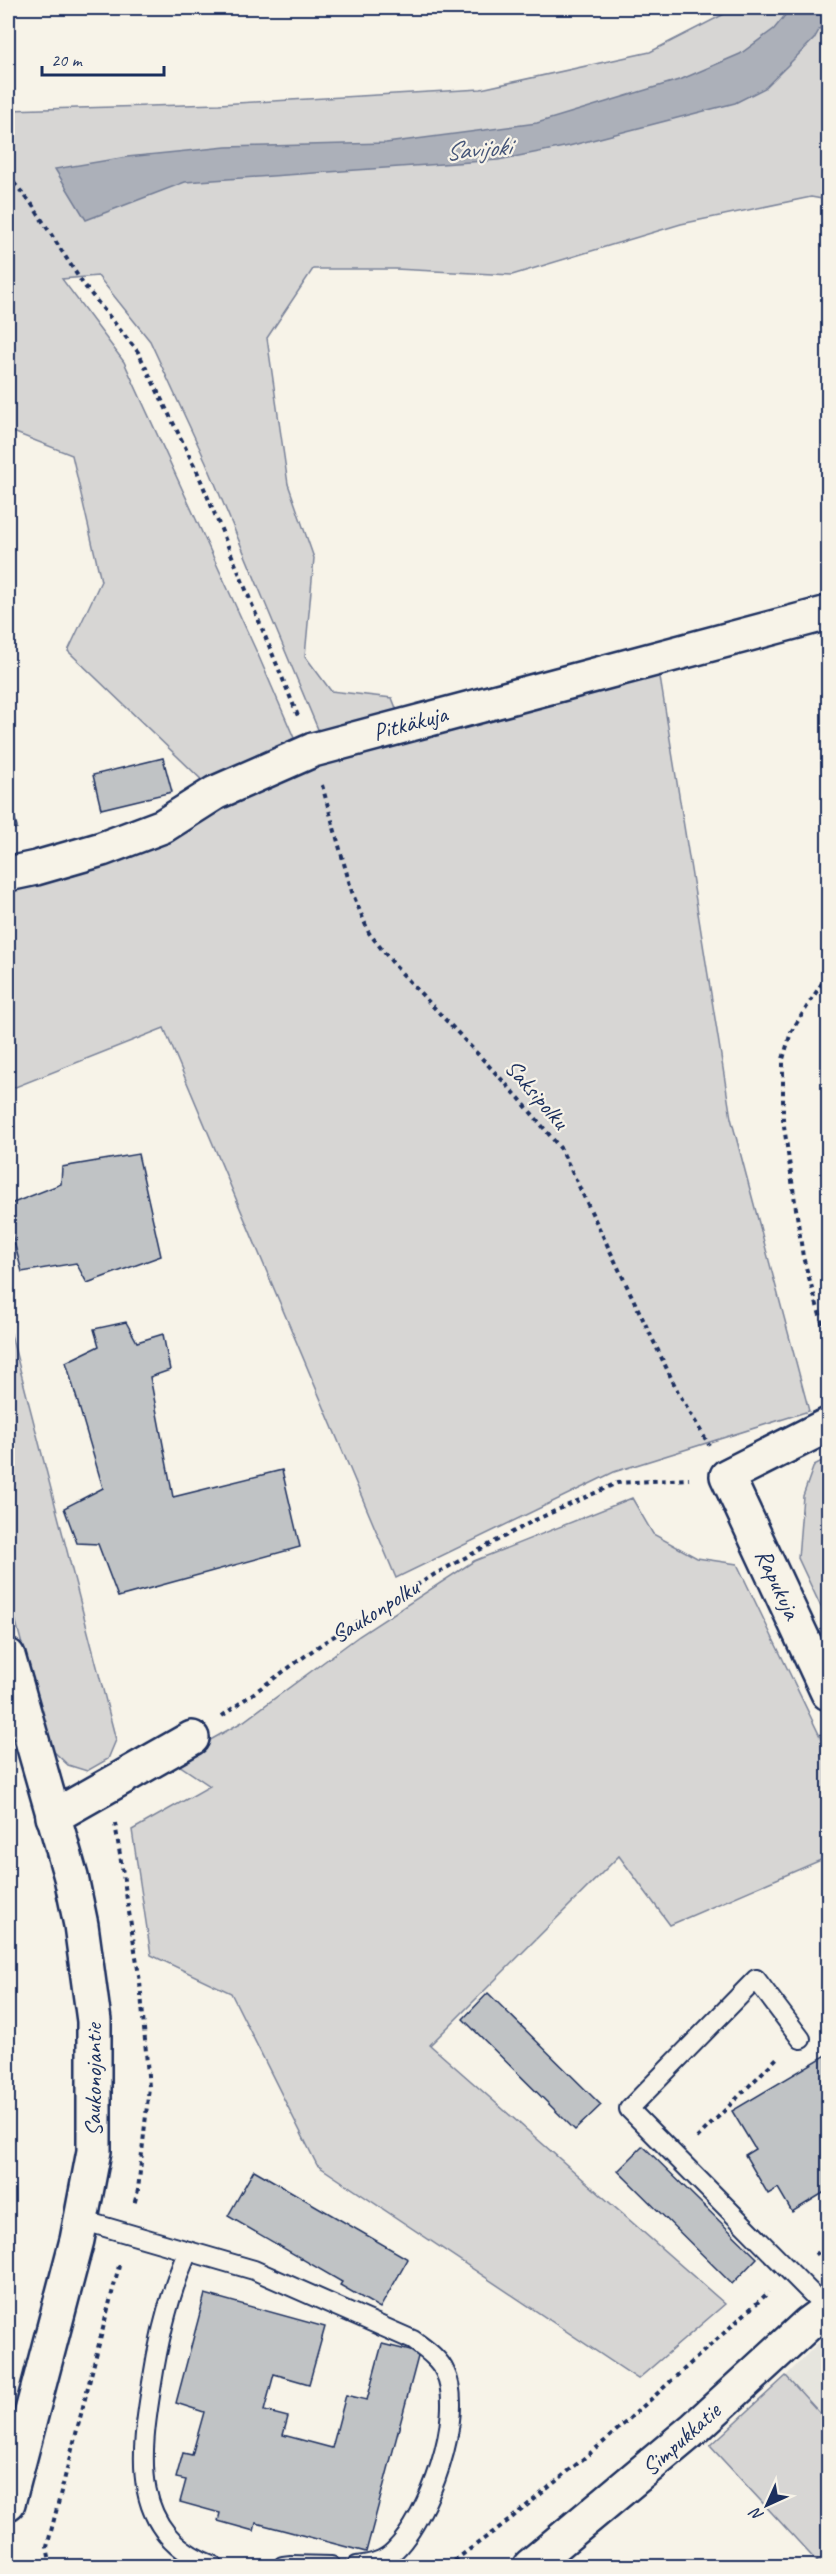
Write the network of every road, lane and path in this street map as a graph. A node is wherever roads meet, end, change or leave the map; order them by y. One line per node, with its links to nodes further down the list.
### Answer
1 (8, 176): 3 (path, Saksipolku)
2 (828, 613): 3 (street, Pitkäkuja)
3 (313, 750): 4 (street, Pitkäkuja); 8 (path, Saksipolku)
4 (8, 874)
5 (822, 983): 6 (path)
6 (828, 1343)
7 (828, 1425): 8 (street)
8 (727, 1476): 10 (street, Rapukuja); 11 (path, Saukonpolku)
9 (8, 1656): 12 (street, Saukonojantie)
10 (828, 1693)
11 (192, 1738): 12 (street)
12 (53, 1817): 15 (street, Saukonojantie)
13 (801, 2039): 14 (path); 14 (lane)
14 (677, 2157): 18 (lane)
15 (81, 2220): 17 (lane); 20 (street, Saukonojantie)
16 (828, 2245): 18 (path)
17 (188, 2251): 21 (lane); 24 (lane)
18 (791, 2272): 19 (lane); 25 (path)
19 (828, 2309): 26 (street, Simpukkatie)
20 (8, 2503)
21 (214, 2566)
22 (283, 2566): 23 (lane)
23 (331, 2566)
24 (357, 2566)
25 (447, 2566)
26 (530, 2566)

